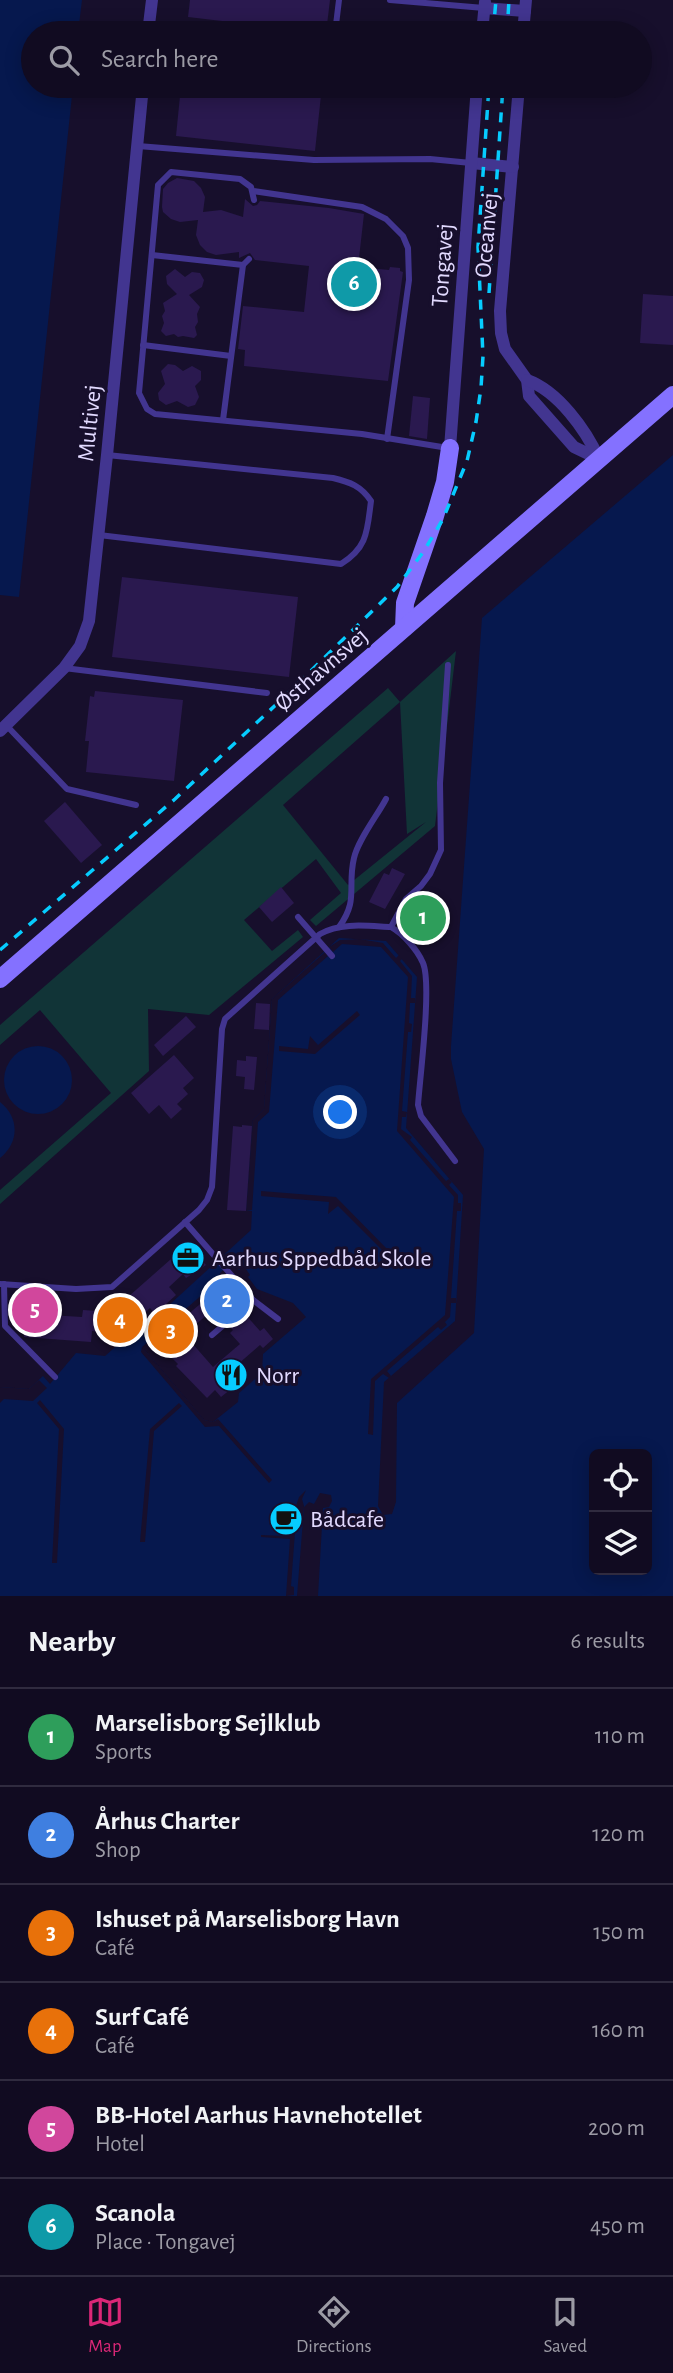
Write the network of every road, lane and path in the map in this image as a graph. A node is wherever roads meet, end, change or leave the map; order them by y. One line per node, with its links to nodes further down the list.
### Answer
1 (152, 0): 6 (street)
2 (339, 0): 7 (lane)
3 (390, 0): 4 (lane)
4 (484, 4): 5 (street)
5 (526, 6)
6 (149, 21)
7 (336, 21)
8 (142, 98): 11 (street, Multivej)
9 (476, 98): 12 (street, Tongavej)
10 (518, 98): 13 (street, Oceanvej)
11 (138, 146): 12 (lane); 26 (street, Multivej)
12 (471, 163): 13 (street); 25 (street, Tongavej)
13 (513, 167): 21 (street, Oceanvej)
14 (253, 191): 15 (lane); 16 (lane); 24 (lane)
15 (254, 200)
16 (152, 255): 18 (lane); 19 (lane)
17 (249, 259): 18 (lane)
18 (243, 265): 20 (lane)
19 (143, 345): 20 (lane); 23 (lane)
20 (231, 356): 23 (lane)
21 (527, 380): 27 (street, Oceanvej); 27 (street, Oceanvej)
22 (673, 395): 27 (street, Østhavnsvej)
23 (223, 421): 24 (lane)
24 (387, 439): 25 (lane)
25 (450, 448): 29 (street)
26 (107, 455): 28 (street, Multivej); 28 (lane)
27 (599, 459): 29 (street, Østhavnsvej)
28 (99, 534): 31 (street, Multivej)
29 (404, 628): 41 (street, Østhavnsvej)
30 (448, 665): 38 (lane)
31 (64, 668): 32 (lane); 33 (street, Multivej)
32 (267, 693)
33 (3, 728): 35 (lane)
34 (386, 799): 37 (lane)
35 (136, 805)
36 (298, 917): 39 (lane)
37 (339, 927): 38 (lane); 39 (lane)
38 (391, 927): 42 (lane)
39 (316, 938): 40 (lane); 43 (lane)
40 (332, 956)
41 (0, 979)
42 (456, 1161)
43 (185, 1222): 44 (lane); 45 (lane)
44 (2, 1284): 48 (lane)
45 (253, 1300): 46 (lane); 47 (lane)
46 (278, 1319)
47 (212, 1335)
48 (55, 1377)

